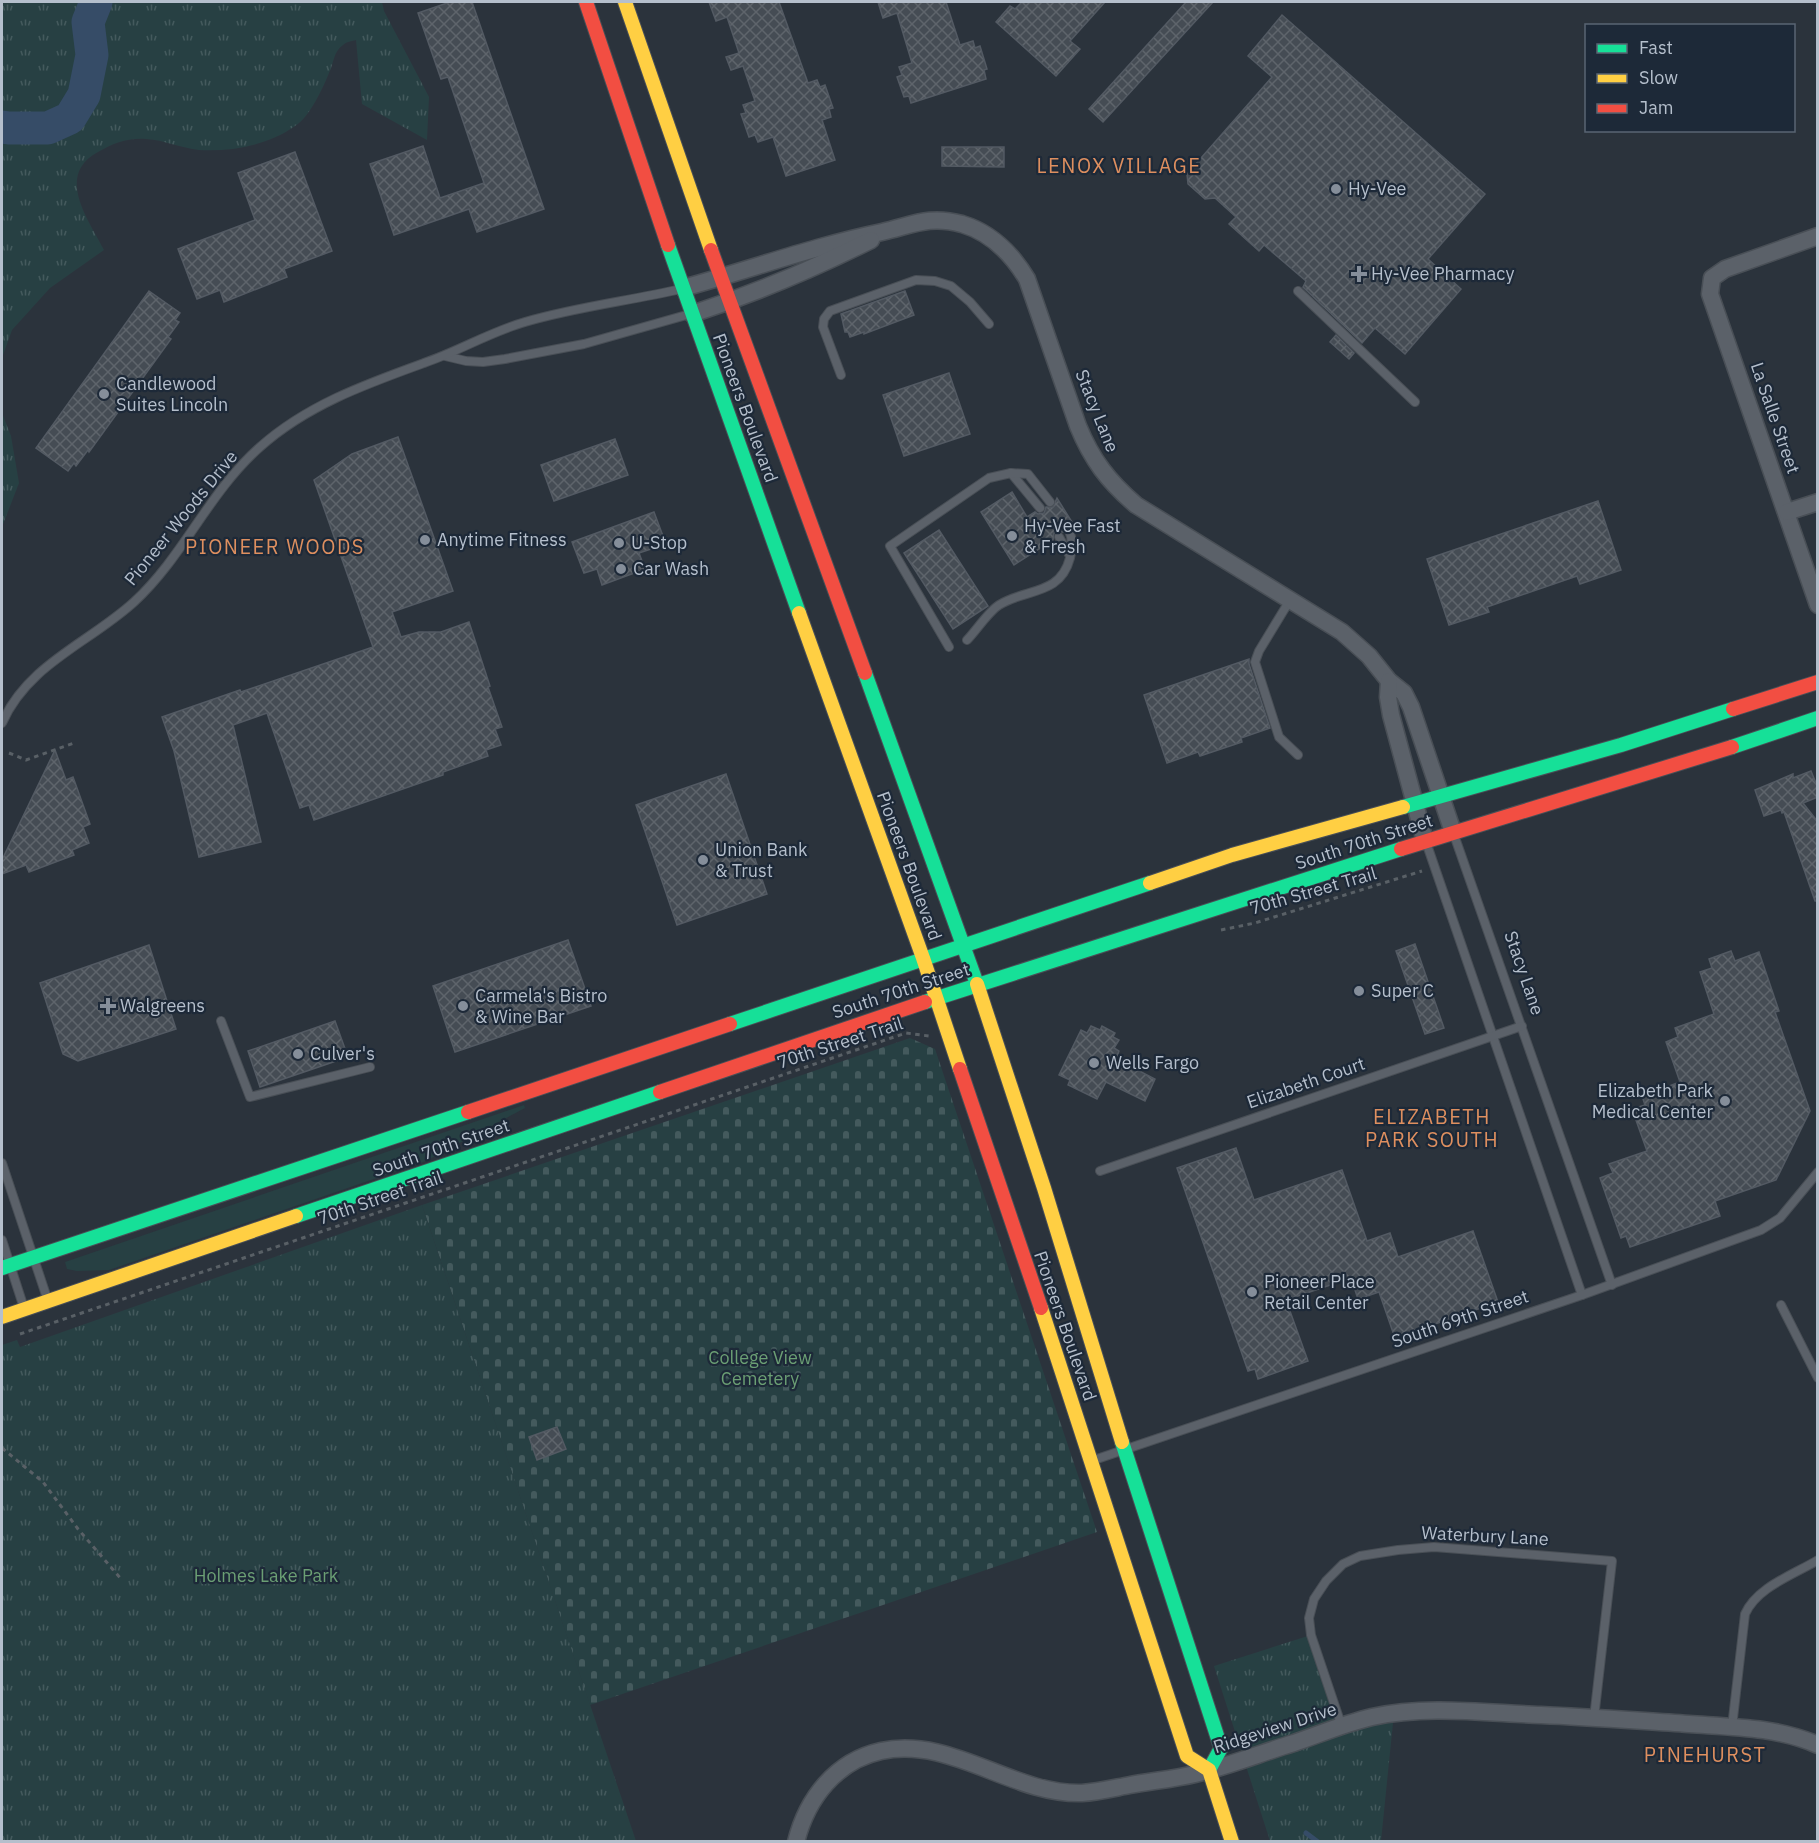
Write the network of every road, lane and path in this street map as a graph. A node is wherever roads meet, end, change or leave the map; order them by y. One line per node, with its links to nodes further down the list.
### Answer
1 (586, 2): 6 (main road, Pioneers Boulevard)
2 (626, 2): 5 (main road, Pioneers Boulevard)
3 (893, 229): 5 (street, Stacy Lane); 8 (street, Stacy Lane); 22 (street, Stacy Lane)
4 (1818, 236): 18 (street, La Salle Street)
5 (721, 278): 6 (street, Stacy Lane); 8 (main road, Pioneers Boulevard)
6 (683, 288): 9 (main road, Pioneers Boulevard); 11 (lane, Pioneer Woods Drive)
7 (1298, 291): 13 (lane)
8 (730, 301): 9 (street, Stacy Lane); 39 (main road, Pioneers Boulevard)
9 (692, 314): 11 (lane); 40 (main road, Pioneers Boulevard)
10 (989, 324): 12 (lane)
11 (445, 356): 29 (lane, Pioneer Woods Drive)
12 (841, 375)
13 (1415, 402)
14 (1011, 473): 15 (lane); 17 (lane); 25 (lane)
15 (1050, 502)
16 (1818, 502): 18 (street)
17 (1040, 508)
18 (1787, 512): 23 (street, La Salle Street)
19 (1069, 530): 21 (lane)
20 (1059, 537): 21 (lane)
21 (1070, 556): 24 (lane)
22 (1290, 600): 26 (street, Stacy Lane); 32 (lane)
23 (1818, 605)
24 (967, 640)
25 (949, 647)
26 (1389, 681): 33 (street, Stacy Lane); 34 (street)
27 (1818, 682): 33 (main road, South 70th Street)
28 (1818, 718): 35 (main road, South 70th Street)
29 (2, 723)
30 (74, 743): 31 (path)
31 (9, 753)
32 (1298, 755)
33 (1441, 795): 34 (main road, South 70th Street); 35 (street, Stacy Lane)
34 (1414, 802): 36 (street); 39 (main road, South 70th Street)
35 (1453, 832): 36 (main road, South 70th Street); 44 (lane, Stacy Lane)
36 (1425, 841): 37 (lane); 41 (main road, South 70th Street)
37 (1434, 866): 38 (path, 70th Street Trail); 46 (lane)
38 (1212, 931)
39 (964, 944): 40 (main road, South 70th Street); 41 (main road, Pioneers Boulevard)
40 (922, 958): 42 (main road, Pioneers Boulevard); 52 (main road, South 70th Street)
41 (977, 985): 42 (main road, South 70th Street); 63 (main road, Pioneers Boulevard)
42 (936, 998): 45 (main road, Pioneers Boulevard); 56 (main road, South 70th Street)
43 (221, 1022): 47 (lane)
44 (1522, 1026): 46 (lane, Elizabeth Court); 54 (lane, Stacy Lane)
45 (947, 1030): 60 (path, 70th Street Trail); 64 (main road, Pioneers Boulevard)
46 (1493, 1036): 49 (lane, Elizabeth Court); 55 (lane)
47 (370, 1067)
48 (2, 1163): 52 (lane)
49 (1100, 1171)
50 (1818, 1172): 54 (lane, South 69th Street)
51 (2, 1240): 53 (lane)
52 (34, 1257): 53 (main road, South 70th Street); 56 (lane)
53 (6, 1267): 58 (lane)
54 (1612, 1285): 55 (lane, South 69th Street)
55 (1582, 1295): 63 (lane, South 69th Street)
56 (48, 1301): 58 (main road, South 70th Street)
57 (1781, 1305): 61 (lane)
58 (24, 1309): 59 (main road, South 70th Street)
59 (2, 1317)
60 (12, 1337)
61 (1818, 1378)
62 (2, 1448): 66 (path)
63 (1125, 1450): 64 (lane, South 69th Street); 71 (main road, Pioneers Boulevard)
64 (1091, 1461): 71 (main road, Pioneers Boulevard)
65 (1818, 1560): 69 (lane)
66 (122, 1580)
67 (1594, 1718): 68 (street, Ridgeview Drive); 68 (lane, Waterbury Lane); 69 (street, Ridgeview Drive)
68 (1342, 1726): 71 (street, Ridgeview Drive)
69 (1732, 1727): 70 (street, Ridgeview Drive)
70 (1818, 1745)
71 (1209, 1770): 72 (street, Ridgeview Drive); 73 (main road)
72 (796, 1842)
73 (1232, 1842)

